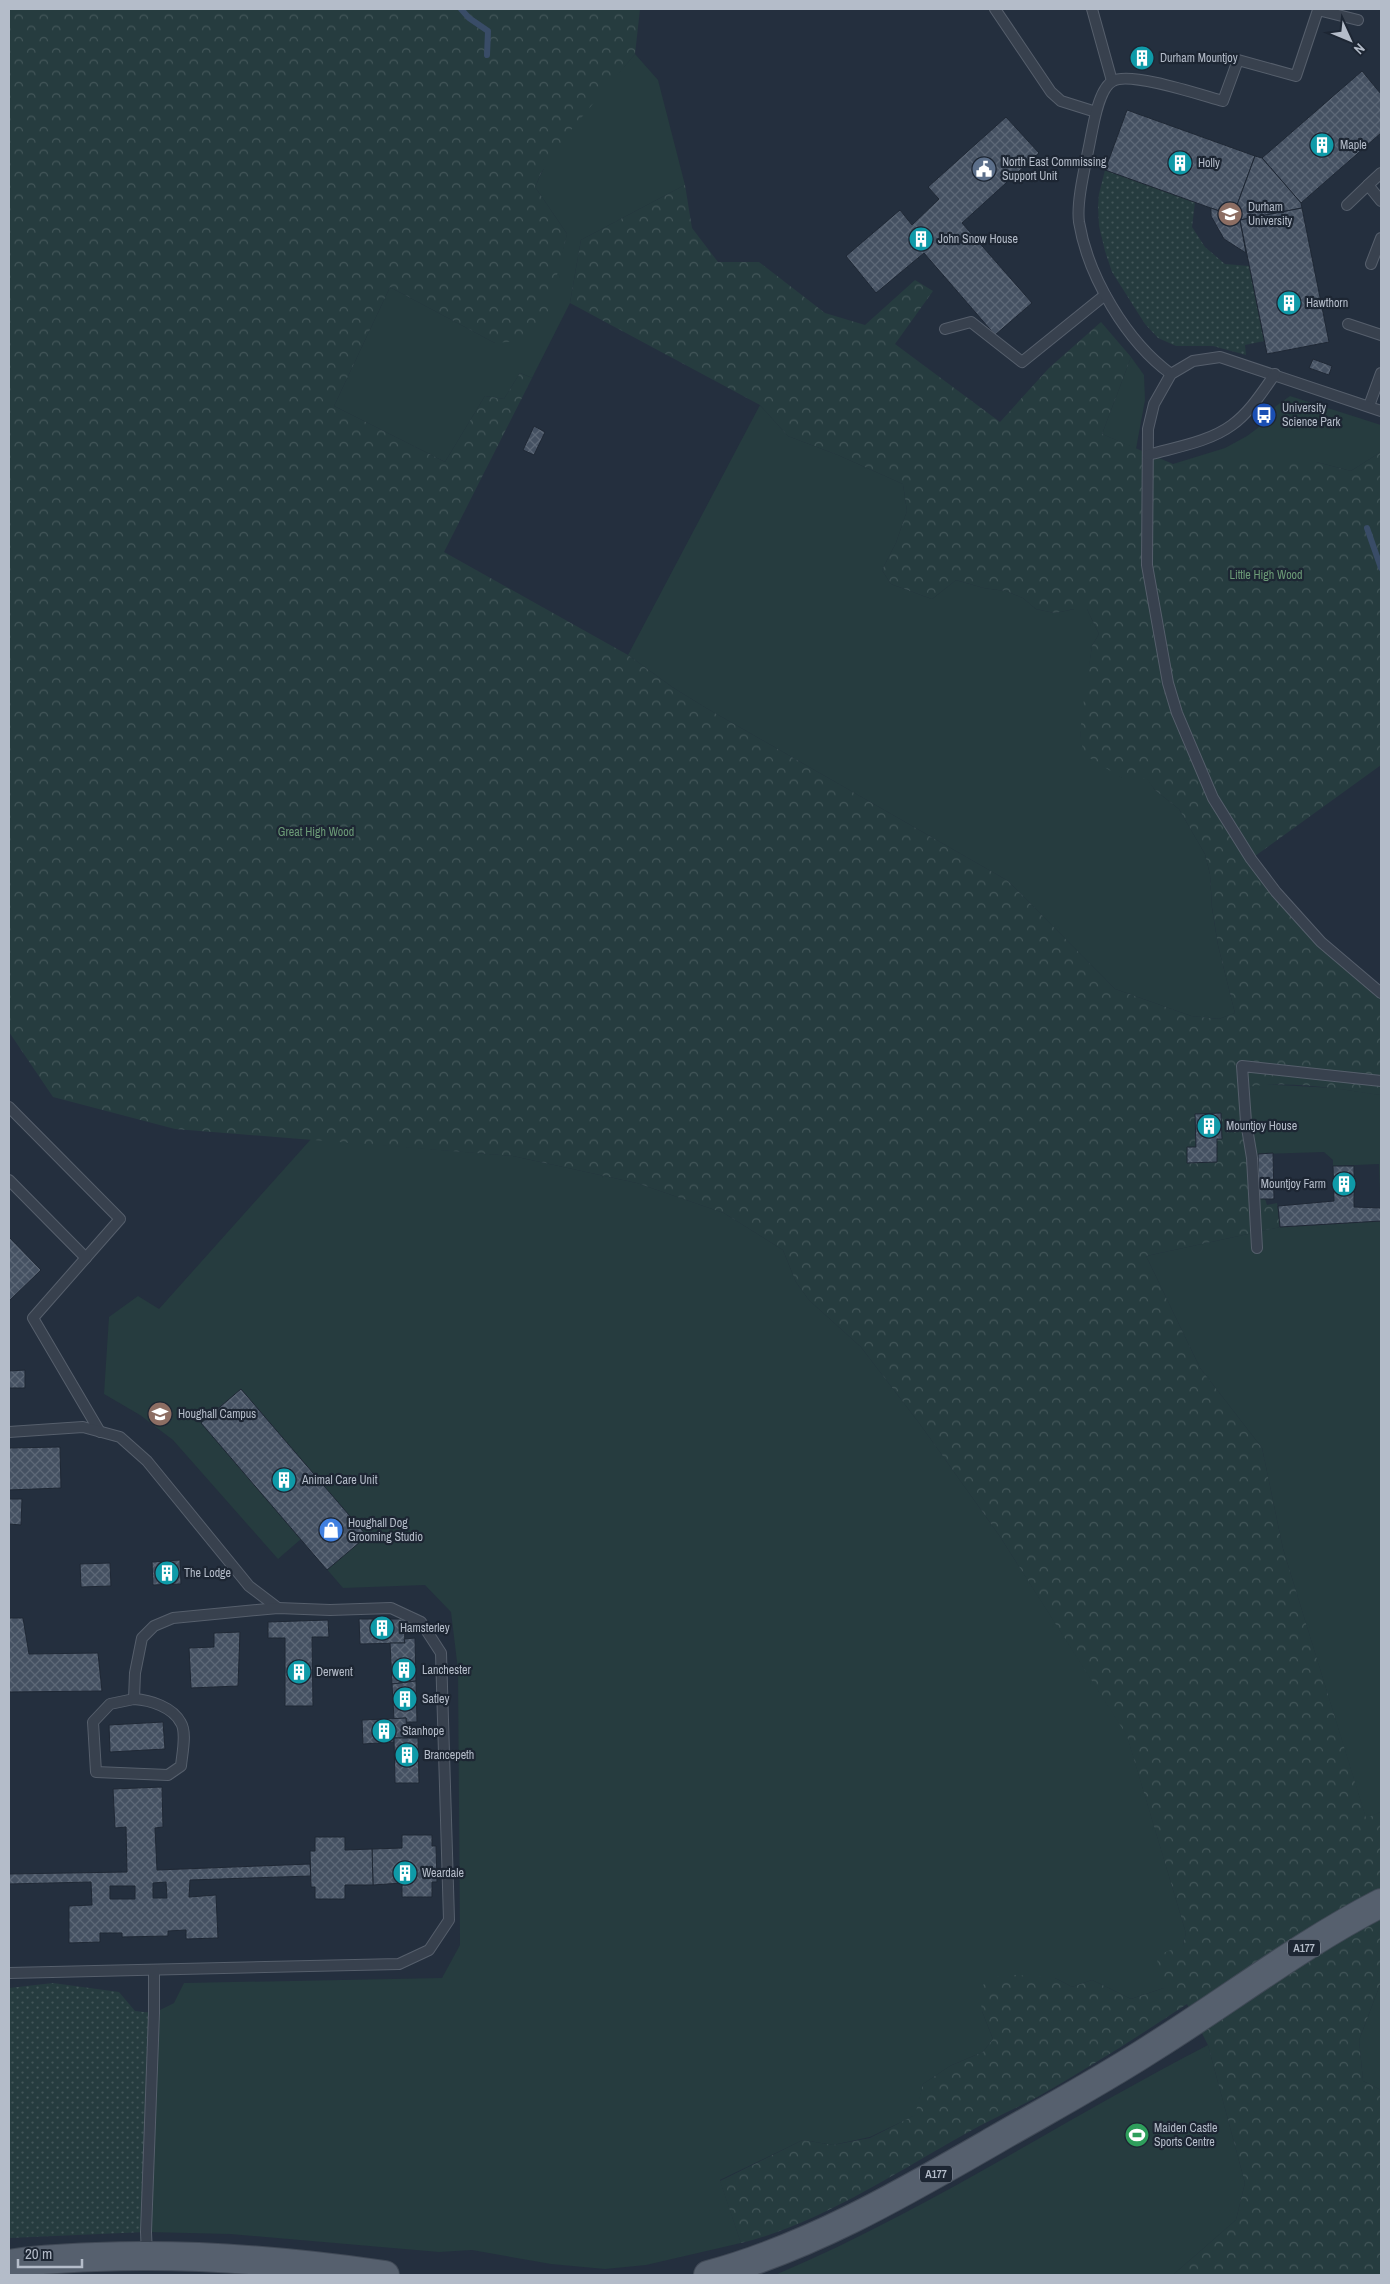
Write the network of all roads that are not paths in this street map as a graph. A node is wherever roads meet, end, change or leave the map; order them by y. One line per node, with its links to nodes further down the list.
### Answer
1 (996, 9): 5 (lane)
2 (1092, 9): 4 (lane)
3 (1358, 20): 4 (lane)
4 (1112, 81): 5 (lane)
5 (1096, 112): 12 (lane)
6 (1381, 173): 7 (lane)
7 (1368, 185): 8 (lane); 9 (lane)
8 (1381, 200)
9 (1346, 204)
10 (1381, 238): 11 (lane)
11 (1371, 264)
12 (1105, 295): 14 (lane); 17 (lane)
13 (1348, 324): 15 (lane)
14 (945, 329)
15 (1381, 335)
16 (1381, 373): 19 (lane)
17 (1172, 374): 18 (lane); 21 (lane)
18 (1274, 374): 19 (lane); 21 (lane)
19 (1369, 406): 20 (lane)
20 (1381, 411)
21 (1148, 455): 22 (lane)
22 (1381, 993)
23 (1381, 1081): 26 (lane)
24 (9, 1107): 27 (lane)
25 (9, 1180): 27 (lane)
26 (1257, 1248)
27 (86, 1258): 29 (lane)
28 (9, 1432): 29 (lane)
29 (100, 1432): 30 (lane)
30 (278, 1608): 31 (lane); 33 (lane)
31 (134, 1699): 31 (lane)
32 (1381, 1902): 38 (main road, A177)
33 (154, 1970): 34 (lane); 35 (lane)
34 (9, 1973)
35 (147, 2255): 36 (main road); 37 (main road)
36 (9, 2264)
37 (385, 2275)
38 (708, 2275)

